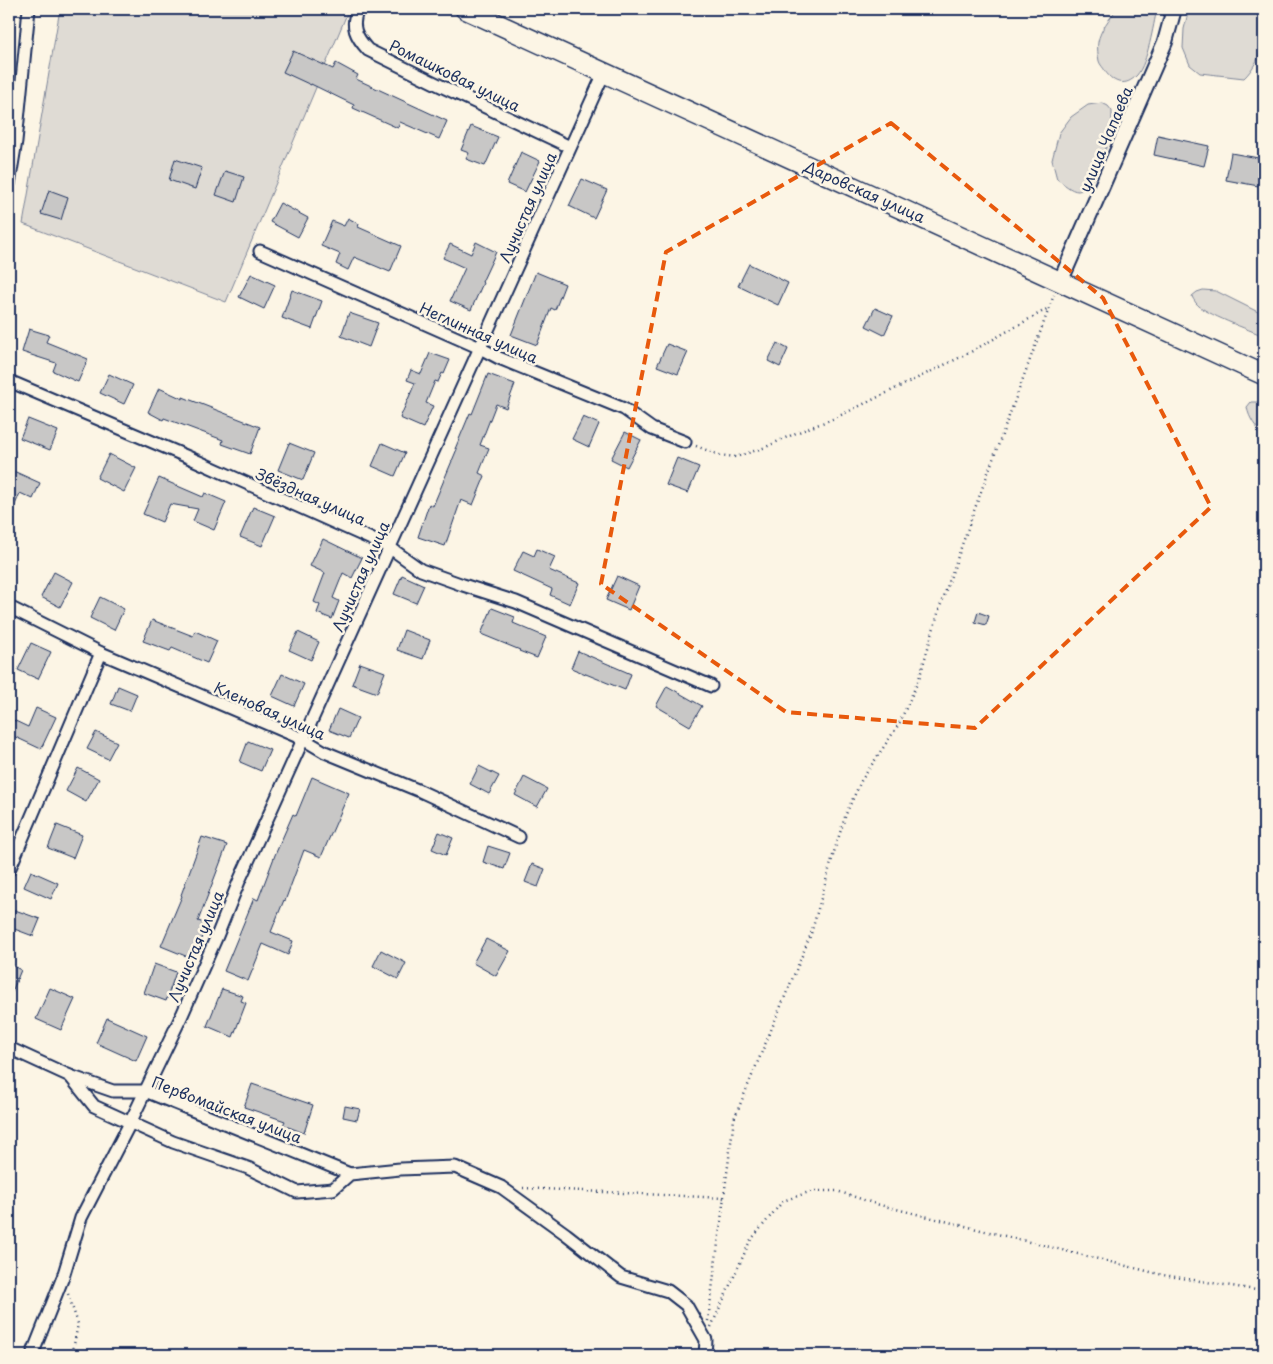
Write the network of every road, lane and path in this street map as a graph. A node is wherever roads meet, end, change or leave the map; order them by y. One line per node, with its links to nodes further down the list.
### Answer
1 (29, 9): 7 (street)
2 (358, 9): 6 (street, Ромашковая улица)
3 (465, 9): 5 (highway, Даровская улица)
4 (1174, 9): 9 (street, улица Чапаева)
5 (604, 73): 6 (street, Лучистая улица); 9 (highway, Даровская улица)
6 (570, 147): 11 (street, Лучистая улица)
7 (9, 184)
8 (260, 251): 11 (street, Неглинная улица)
9 (1061, 280): 10 (path); 12 (highway, Даровская улица)
10 (1049, 309): 14 (path); 28 (path)
11 (480, 348): 14 (street, Неглинная улица); 15 (street, Лучистая улица)
12 (1264, 375)
13 (9, 381): 15 (street, Звёздная улица)
14 (685, 442)
15 (389, 548): 18 (street, Звёздная улица); 19 (street, Лучистая улица)
16 (9, 607): 17 (street, Кленовая улица)
17 (102, 653): 19 (street, Кленовая улица); 21 (street)
18 (711, 686)
19 (303, 739): 20 (street, Кленовая улица); 24 (street, Лучистая улица)
20 (520, 837)
21 (9, 870)
22 (9, 1048): 23 (street, Первомайская улица)
23 (70, 1076): 24 (street, Первомайская улица); 25 (street)
24 (145, 1091): 25 (street, Лучистая улица); 26 (street, Первомайская улица)
25 (130, 1123): 26 (street); 29 (street, Лучистая улица)
26 (350, 1174): 27 (street)
27 (501, 1187): 28 (path); 31 (street)
28 (724, 1198): 31 (path)
29 (63, 1276): 32 (street, Лучистая улица); 33 (path)
30 (1264, 1289): 31 (path)
31 (706, 1340): 34 (street)
32 (32, 1355)
33 (72, 1355)
34 (705, 1355)

